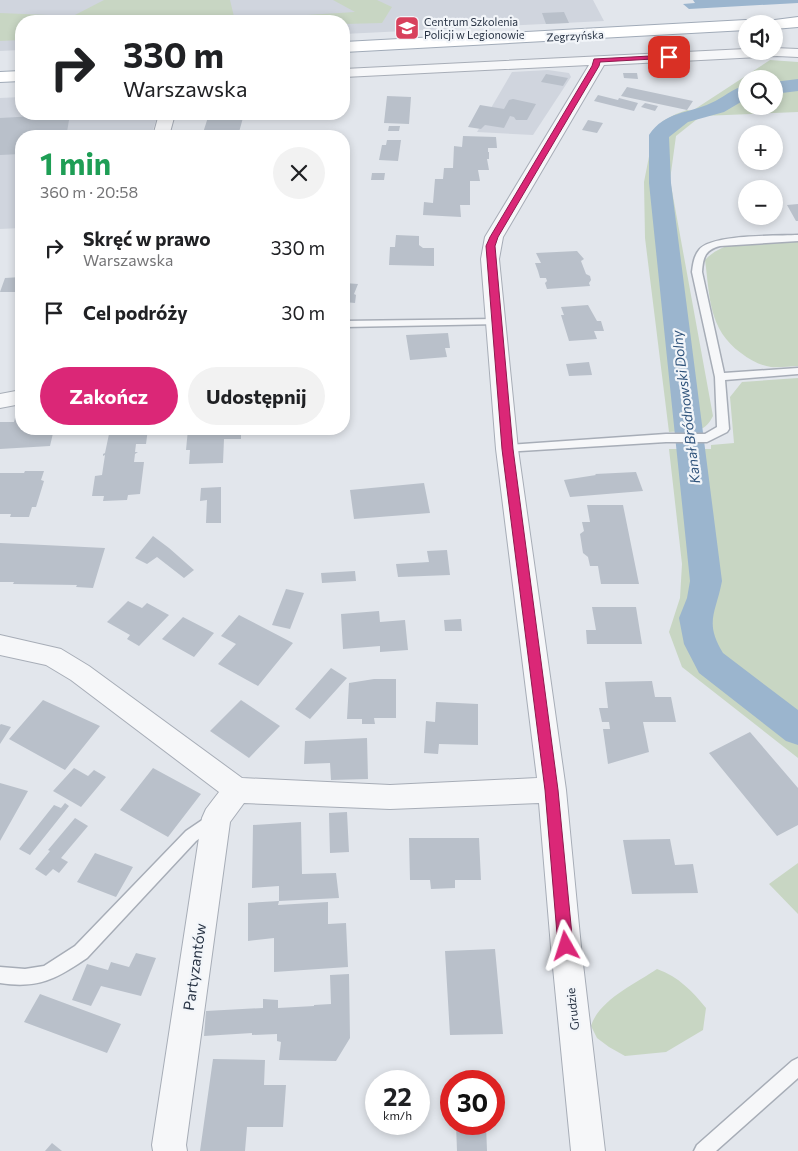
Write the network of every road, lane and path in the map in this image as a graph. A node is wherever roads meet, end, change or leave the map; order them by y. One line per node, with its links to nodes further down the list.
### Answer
1 (798, 22): 2 (main road)
2 (783, 23)
3 (738, 27): 7 (main road)
4 (798, 35): 5 (main road)
5 (783, 36)
6 (738, 38): 7 (main road)
7 (624, 39): 8 (main road, Zegrzyńska); 10 (main road, Zegrzyńska)
8 (350, 47)
9 (798, 53): 11 (street, Zegrzyńska)
10 (350, 59)
11 (596, 60): 14 (street, Zegrzyńska); 18 (street, Grudzie)
12 (15, 62): 13 (main road)
13 (0, 63)
14 (350, 73)
15 (15, 76): 16 (main road)
16 (0, 77)
17 (798, 238): 21 (lane)
18 (496, 322): 19 (lane); 24 (street, Grudzie)
19 (350, 324)
20 (798, 372): 21 (lane)
21 (720, 377): 24 (lane)
22 (15, 398): 23 (street)
23 (0, 401)
24 (507, 449): 27 (street, Grudzie)
25 (0, 645): 26 (street)
26 (237, 790): 27 (street); 28 (street, Partyzantów)
27 (552, 790): 32 (street, Grudzie)
28 (216, 818): 29 (lane); 31 (street, Partyzantów)
29 (0, 975)
30 (798, 1067): 33 (lane)
31 (170, 1151)
32 (588, 1151)
33 (703, 1151)

